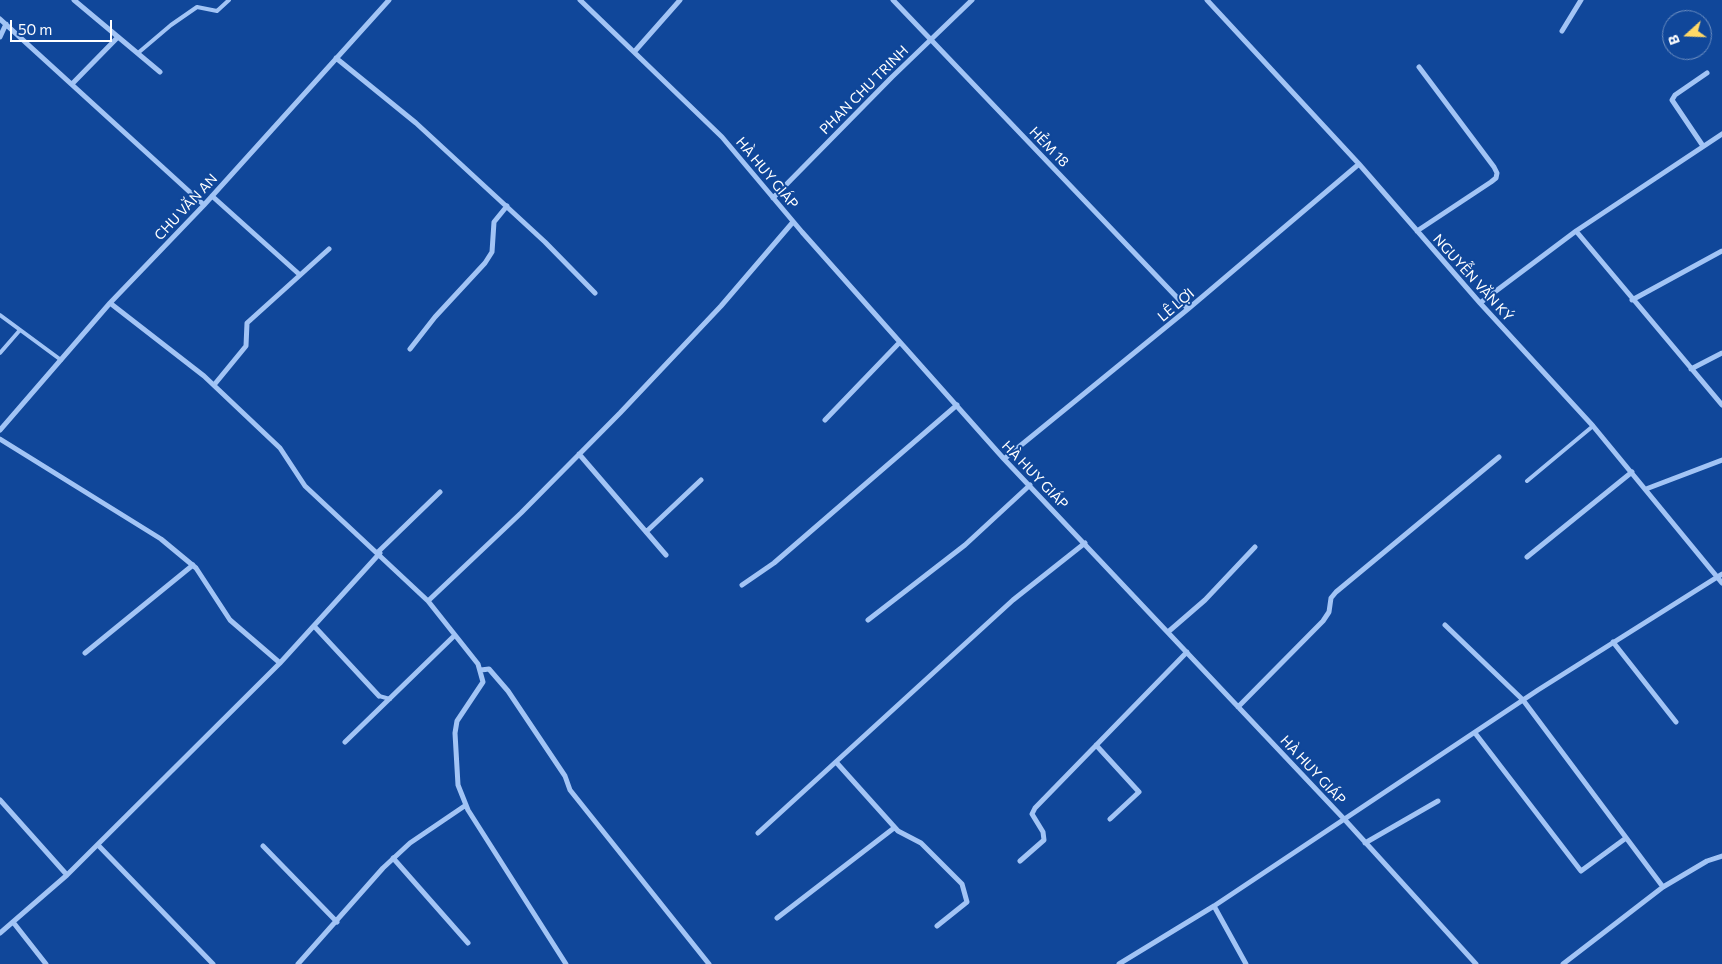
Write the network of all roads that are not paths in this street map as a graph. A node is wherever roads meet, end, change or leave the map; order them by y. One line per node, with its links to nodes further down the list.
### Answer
1 (74, 0): 14 (street)
2 (229, 0): 17 (lane)
3 (388, 0): 18 (street, CHU VĂN AN)
4 (580, 0): 16 (street, HÀ HUY GIÁP)
5 (680, 0): 16 (street)
6 (893, 0): 15 (street, HẺM 18)
7 (972, 0): 15 (street, PHAN CHU TRINH)
8 (1207, 0): 25 (street, NGUYỄN VĂN KÝ)
9 (1581, 0): 12 (street)
10 (0, 19): 11 (street)
11 (6, 24): 13 (street); 22 (street)
12 (1562, 31)
13 (0, 37)
14 (118, 37): 17 (street); 22 (street)
15 (930, 40): 27 (street, PHAN CHU TRINH); 40 (street, HẺM 18)
16 (635, 51): 27 (street, HÀ HUY GIÁP)
17 (138, 53): 20 (street)
18 (336, 58): 26 (street, CHU VĂN AN); 29 (street)
19 (1420, 68): 31 (street)
20 (160, 72)
21 (1707, 73): 24 (street)
22 (72, 84): 28 (street)
23 (1722, 134): 24 (street)
24 (1703, 146): 32 (street)
25 (1359, 164): 31 (street, NGUYỄN VĂN KÝ); 40 (street, LÊ LỢI)
26 (212, 196): 28 (street, CHU VĂN AN); 35 (street)
27 (773, 198): 30 (street, HÀ HUY GIÁP)
28 (204, 205): 38 (street, CHU VĂN AN)
29 (507, 206): 36 (street); 44 (street)
30 (792, 222): 43 (street, HÀ HUY GIÁP); 56 (street)
31 (1417, 231): 39 (street, NGUYỄN VĂN KÝ)
32 (1576, 231): 37 (street); 39 (street)
33 (328, 249): 35 (street)
34 (1722, 250): 37 (street)
35 (300, 275): 49 (street)
36 (595, 294)
37 (1632, 300): 48 (street)
38 (110, 303): 47 (street, CHU VĂN AN); 49 (street)
39 (1480, 303): 53 (street, NGUYỄN VĂN KÝ)
40 (1188, 309): 58 (street, LÊ LỢI)
41 (0, 316): 42 (lane)
42 (20, 330): 45 (lane); 47 (lane)
43 (900, 342): 50 (street, HÀ HUY GIÁP); 52 (street)
44 (410, 349)
45 (0, 353)
46 (1722, 353): 48 (street)
47 (60, 360): 54 (street, CHU VĂN AN)
48 (1691, 369): 51 (street)
49 (214, 385): 69 (street)
50 (957, 405): 58 (street, HÀ HUY GIÁP); 75 (street)
51 (1722, 405)
52 (824, 420)
53 (1593, 426): 60 (street, NGUYỄN VĂN KÝ); 62 (lane)
54 (0, 430)
55 (1, 441): 72 (street)
56 (580, 454): 66 (street); 76 (street)
57 (1499, 458): 90 (street)
58 (1004, 459): 63 (street, HÀ HUY GIÁP)
59 (1722, 460): 64 (street)
60 (1632, 472): 64 (street, NGUYỄN VĂN KÝ); 71 (street)
61 (701, 480): 66 (street)
62 (1527, 481)
63 (1030, 485): 67 (street, HÀ HUY GIÁP); 77 (street)
64 (1646, 490): 73 (street, NGUYỄN VĂN KÝ)
65 (440, 492): 69 (street)
66 (646, 532): 70 (street)
67 (1085, 543): 80 (street, HÀ HUY GIÁP); 95 (street)
68 (1255, 547): 80 (street)
69 (379, 553): 76 (street); 79 (street)
70 (666, 555)
71 (1527, 556)
72 (193, 565): 84 (street); 85 (street)
73 (1719, 575): 74 (street, NGUYỄN VĂN KÝ); 82 (street)
74 (1722, 583)
75 (742, 585)
76 (428, 601): 81 (street)
77 (868, 620)
78 (1445, 625): 89 (street)
79 (314, 626): 85 (street); 87 (street)
80 (1168, 632): 83 (street, HÀ HUY GIÁP)
81 (454, 636): 86 (street); 88 (street)
82 (1612, 642): 89 (street); 91 (street)
83 (1186, 652): 90 (street, HÀ HUY GIÁP); 94 (street)
84 (85, 653)
85 (280, 664): 105 (street)
86 (481, 670): 98 (street); 123 (street)
87 (379, 696): 88 (lane)
88 (390, 698): 93 (street)
89 (1523, 700): 92 (street); 103 (street)
90 (1238, 706): 100 (street, HÀ HUY GIÁP)
91 (1676, 722)
92 (1475, 733): 100 (street); 103 (street)
93 (345, 742)
94 (1096, 745): 99 (street); 109 (street)
95 (836, 762): 101 (street); 102 (street)
96 (0, 800): 110 (street)
97 (1438, 801): 104 (street)
98 (466, 805): 108 (street); 122 (street)
99 (1110, 818)
100 (1345, 820): 104 (street, HÀ HUY GIÁP); 112 (street)
101 (894, 828): 113 (street); 116 (street)
102 (758, 833)
103 (1626, 838): 111 (street)
104 (1365, 843): 126 (street, HÀ HUY GIÁP)
105 (98, 845): 110 (street); 120 (street)
106 (263, 846): 115 (street)
107 (1722, 856): 111 (street)
108 (393, 858): 115 (street); 118 (street)
109 (1020, 861)
110 (68, 875): 114 (street)
111 (1663, 887): 127 (street)
112 (1214, 906): 124 (street); 125 (street)
113 (777, 918)
114 (13, 922): 117 (street); 119 (street)
115 (337, 922): 121 (street)
116 (937, 926)
117 (0, 933)
118 (468, 943)
119 (46, 964)
120 (213, 964)
121 (298, 964)
122 (566, 964)
123 (709, 964)
124 (1119, 964)
125 (1246, 964)
126 (1476, 964)
127 (1563, 964)

